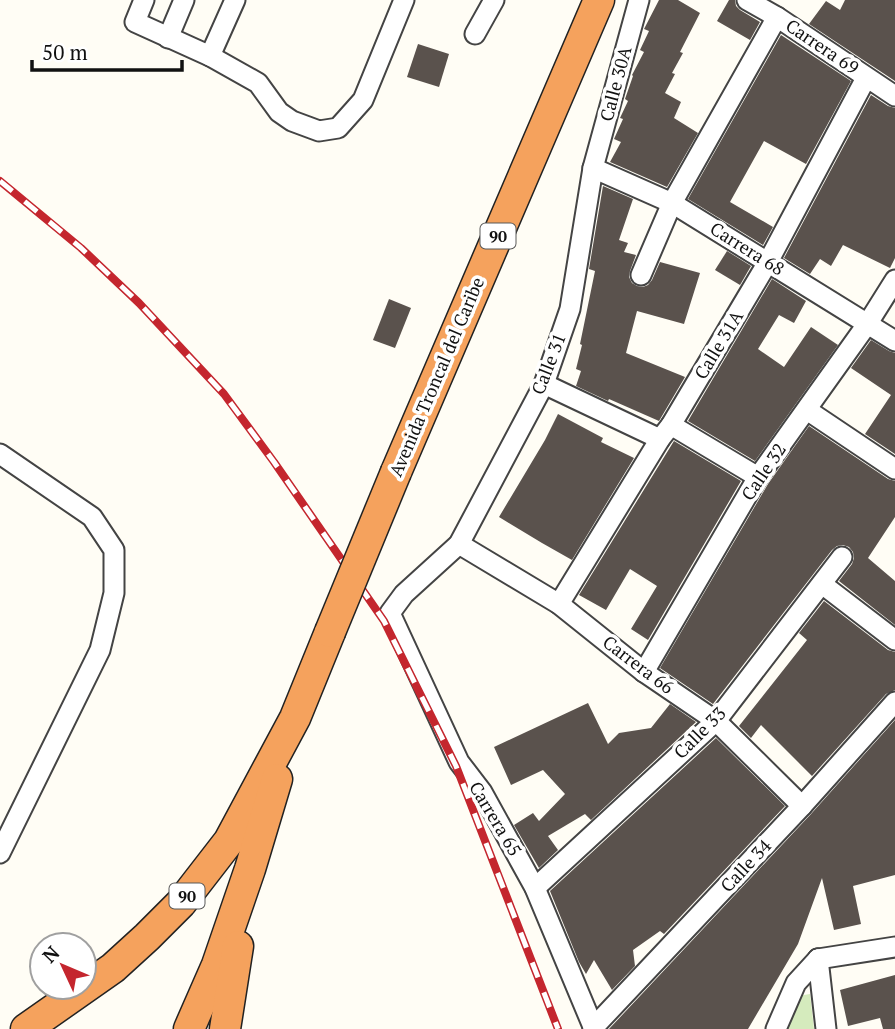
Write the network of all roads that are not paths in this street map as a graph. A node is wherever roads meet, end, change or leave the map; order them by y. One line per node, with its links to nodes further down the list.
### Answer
1 (144, 0): 11 (street)
2 (184, 0): 11 (street)
3 (235, 0): 12 (street)
4 (404, 0): 12 (street)
5 (494, 0): 10 (street)
6 (599, 0): 36 (highway, Avenida Troncal del Caribe / 90, bridge)
7 (639, 0): 15 (street, Calle 30A)
8 (747, 0): 9 (street, Carrera 69)
9 (777, 17): 13 (street, Carrera 69); 16 (street)
10 (475, 34)
11 (167, 38): 12 (street)
12 (210, 57)
13 (866, 78): 14 (street, Carrera 69); 17 (street, Calle 31A)
14 (895, 96)
15 (593, 168): 16 (street, Carrera 68); 22 (street, Calle 31)
16 (672, 203): 17 (street, Carrera 68); 18 (street)
17 (768, 262): 20 (street, Carrera 68); 24 (street, Calle 31A)
18 (641, 275)
19 (895, 280): 20 (street, Calle 32)
20 (868, 323): 21 (street, Carrera 68); 23 (street, Calle 32)
21 (895, 341)
22 (544, 384): 24 (street); 28 (street, Calle 31)
23 (807, 410): 26 (street); 27 (street, Calle 32)
24 (665, 432): 27 (street); 31 (street, Calle 31A)
25 (0, 454): 39 (street)
26 (895, 469)
27 (758, 477): 34 (street, Calle 32)
28 (459, 544): 31 (street, Carrera 66); 32 (street, Calle 31)
29 (842, 557): 30 (street, Calle 33)
30 (822, 584): 33 (street); 37 (street, Calle 33)
31 (559, 604): 34 (street, Carrera 66)
32 (390, 613): 41 (street, Carrera 65)
33 (895, 640)
34 (644, 672): 37 (street, Carrera 66)
35 (895, 702): 38 (street, Calle 34)
36 (295, 718): 40 (highway, Avenida Troncal del Caribe / 90); 45 (highway, Avenida Troncal del Caribe / 90)
37 (716, 721): 38 (street, Carrera 66); 41 (street, Calle 33)
38 (802, 806): 44 (street, Calle 34)
39 (0, 853)
40 (250, 869): 46 (highway, Avenida Troncal del Caribe / 90); 47 (highway)
41 (535, 888): 44 (street, Carrera 65)
42 (895, 947): 43 (street)
43 (818, 959): 48 (street); 49 (street)
44 (593, 1028)
45 (26, 1029)
46 (189, 1029)
47 (225, 1029)
48 (776, 1029)
49 (826, 1029)

